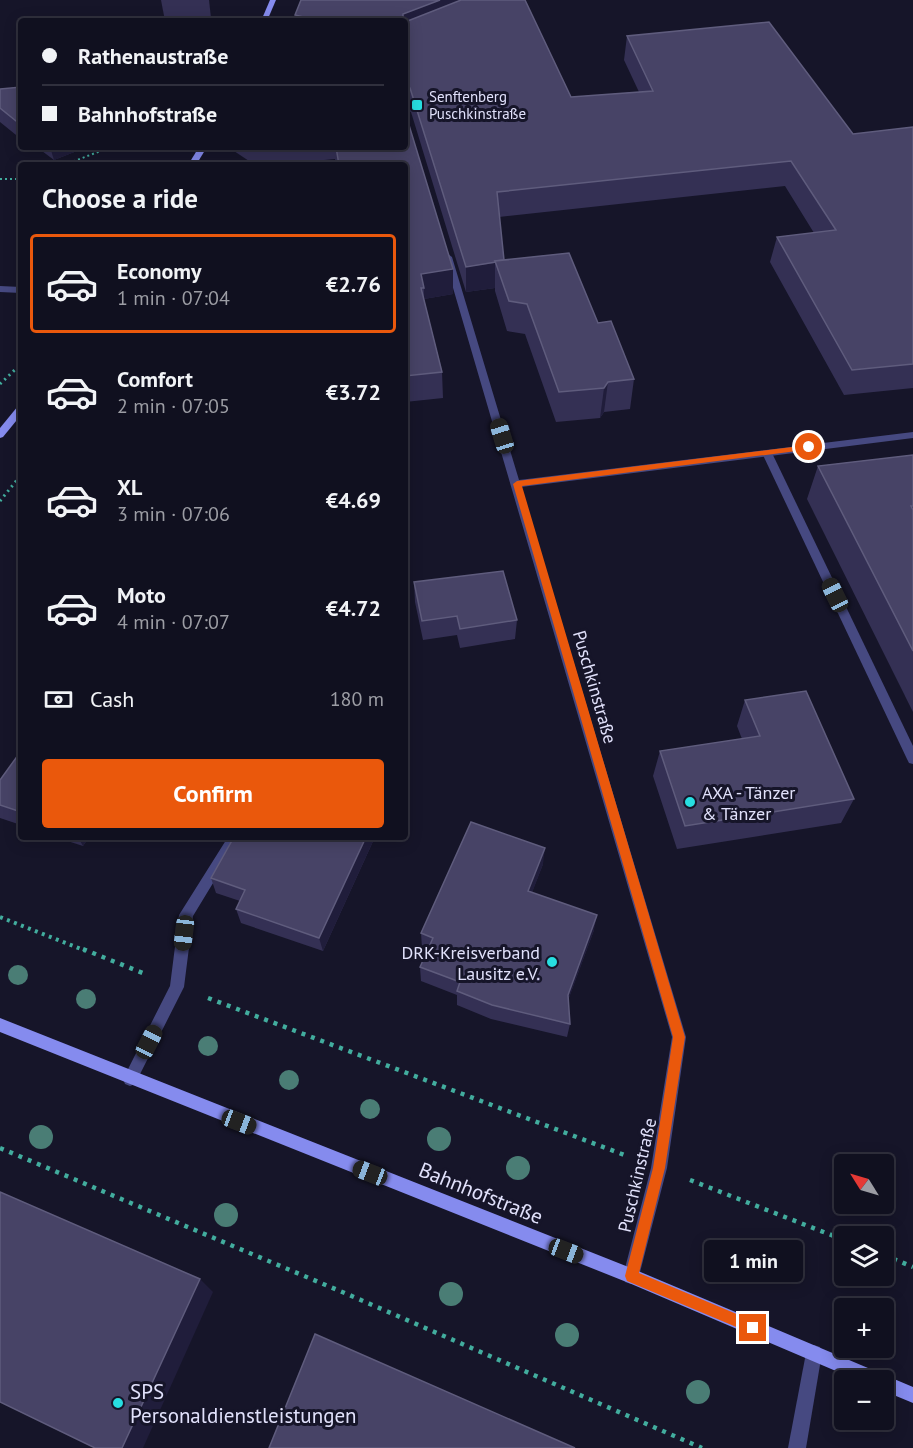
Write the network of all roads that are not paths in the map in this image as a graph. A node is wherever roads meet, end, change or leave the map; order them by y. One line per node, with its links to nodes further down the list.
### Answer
1 (273, 0): 2 (main road)
2 (265, 18)
3 (445, 246): 10 (street, Puschkinstraße)
4 (0, 289): 5 (street)
5 (18, 290)
6 (18, 412): 7 (main road)
7 (0, 435)
8 (913, 435): 9 (street)
9 (767, 453): 10 (street); 11 (street)
10 (517, 484): 15 (street, Puschkinstraße)
11 (913, 759)
12 (233, 840): 14 (street)
13 (0, 1025): 14 (main road, Bahnhofstraße)
14 (130, 1079): 15 (main road, Bahnhofstraße)
15 (631, 1276): 16 (main road, Bahnhofstraße)
16 (814, 1353): 17 (main road, Bahnhofstraße); 20 (street)
17 (854, 1370)
18 (894, 1387): 19 (main road)
19 (913, 1395)
20 (797, 1448)

